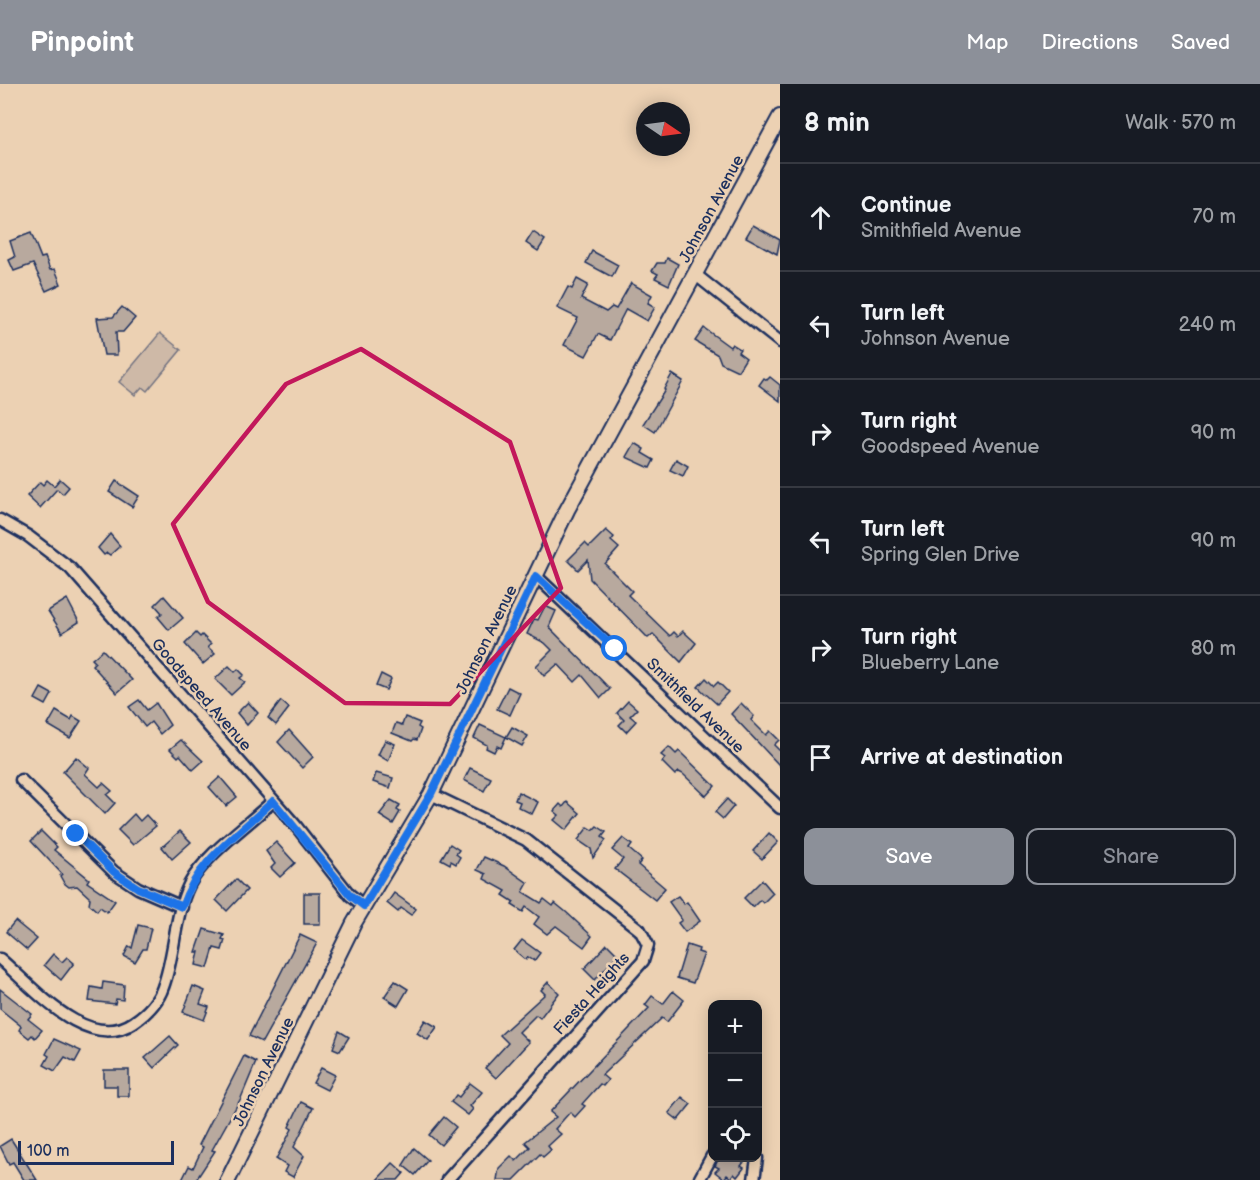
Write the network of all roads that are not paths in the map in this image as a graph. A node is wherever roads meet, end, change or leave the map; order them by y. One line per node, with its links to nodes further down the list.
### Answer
1 (780, 117): 2 (street, Johnson Avenue)
2 (696, 275): 3 (street); 5 (street, Johnson Avenue)
3 (780, 342)
4 (0, 520): 8 (street, Goodspeed Avenue)
5 (536, 576): 7 (street, Johnson Avenue); 9 (street, Smithfield Avenue)
6 (21, 780): 11 (street)
7 (431, 794): 10 (street, Johnson Avenue); 16 (street, Fiesta Heights)
8 (273, 801): 10 (street, Goodspeed Avenue); 11 (street)
9 (780, 808)
10 (364, 906): 15 (street, Johnson Avenue)
11 (182, 907): 12 (street)
12 (0, 959)
13 (709, 1162): 17 (street)
14 (756, 1162): 18 (street)
15 (228, 1180)
16 (447, 1180)
17 (699, 1180)
18 (754, 1180)

